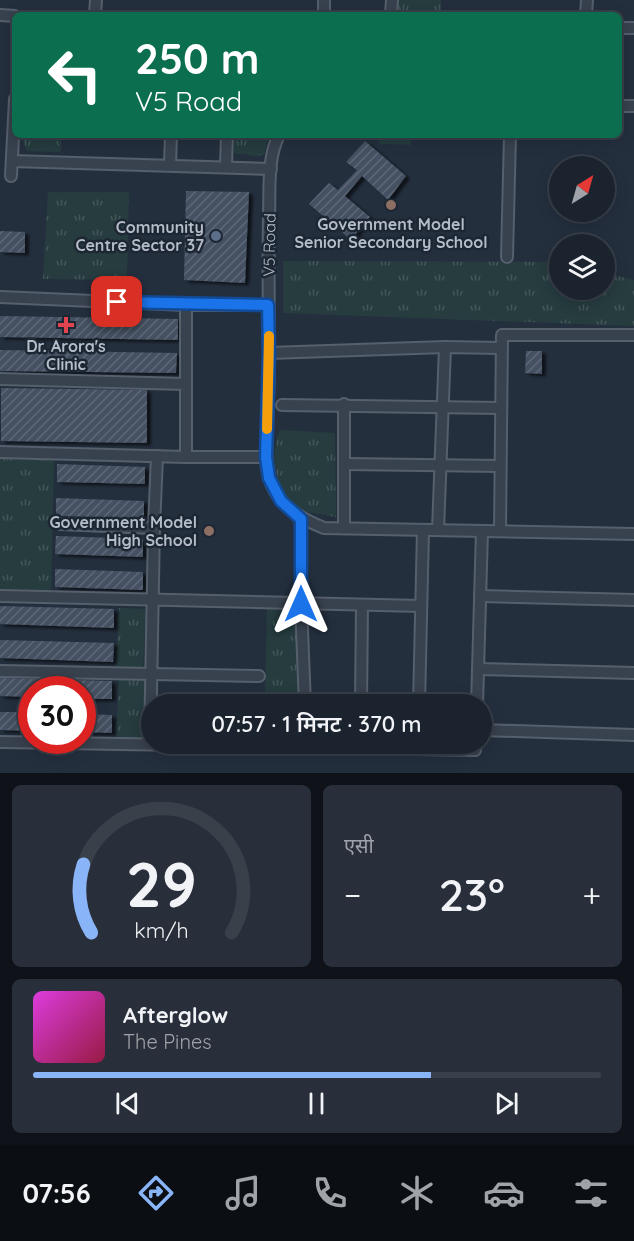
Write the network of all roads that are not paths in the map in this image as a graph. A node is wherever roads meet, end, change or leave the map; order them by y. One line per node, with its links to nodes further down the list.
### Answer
1 (13, 138): 6 (street)
2 (171, 138): 7 (street)
3 (227, 138): 8 (street)
4 (278, 138): 9 (street, V5 Road)
5 (510, 138): 11 (street)
6 (12, 161): 7 (street); 10 (street)
7 (170, 165): 8 (street)
8 (226, 166): 9 (street)
9 (271, 169): 14 (street, V5 Road)
10 (11, 176)
11 (507, 257)
12 (0, 297): 13 (street)
13 (186, 305): 14 (street); 20 (street)
14 (268, 305): 18 (street, V5 Road)
15 (634, 335): 17 (street)
16 (445, 347): 17 (street); 18 (street); 23 (street)
17 (501, 348): 24 (street)
18 (269, 353): 28 (street, V5 Road)
19 (0, 379): 20 (street)
20 (186, 384): 27 (street)
21 (282, 405): 22 (street)
22 (344, 405): 23 (street); 29 (street)
23 (442, 407): 24 (street); 30 (street)
24 (501, 408): 31 (street)
25 (0, 452): 26 (street)
26 (157, 456): 27 (street); 34 (street)
27 (186, 457): 28 (street)
28 (266, 457): 32 (street, V5 Road)
29 (344, 464): 30 (street); 35 (street)
30 (440, 465): 31 (street); 37 (street)
31 (500, 466): 39 (street)
32 (301, 519): 35 (street); 45 (street)
33 (60, 524): 34 (street)
34 (154, 528): 43 (street)
35 (344, 528): 36 (street)
36 (423, 530): 37 (street); 47 (street)
37 (438, 530): 38 (street)
38 (482, 531): 39 (street); 42 (street)
39 (500, 531): 40 (street)
40 (634, 534)
41 (0, 596): 43 (street)
42 (480, 596): 44 (street); 48 (street)
43 (153, 600): 45 (street); 51 (street)
44 (634, 600)
45 (301, 604): 46 (street); 54 (street)
46 (362, 605): 47 (street); 55 (street)
47 (421, 606): 56 (street)
48 (478, 669): 50 (street); 57 (street)
49 (0, 671): 51 (street)
50 (634, 673)
51 (152, 674): 52 (street); 53 (street)
52 (259, 676)
53 (151, 694)
54 (305, 694)
55 (360, 694)
56 (419, 694)
57 (477, 694)
58 (492, 730): 59 (street)
59 (634, 735)
60 (0, 742): 61 (street)
61 (141, 744)

